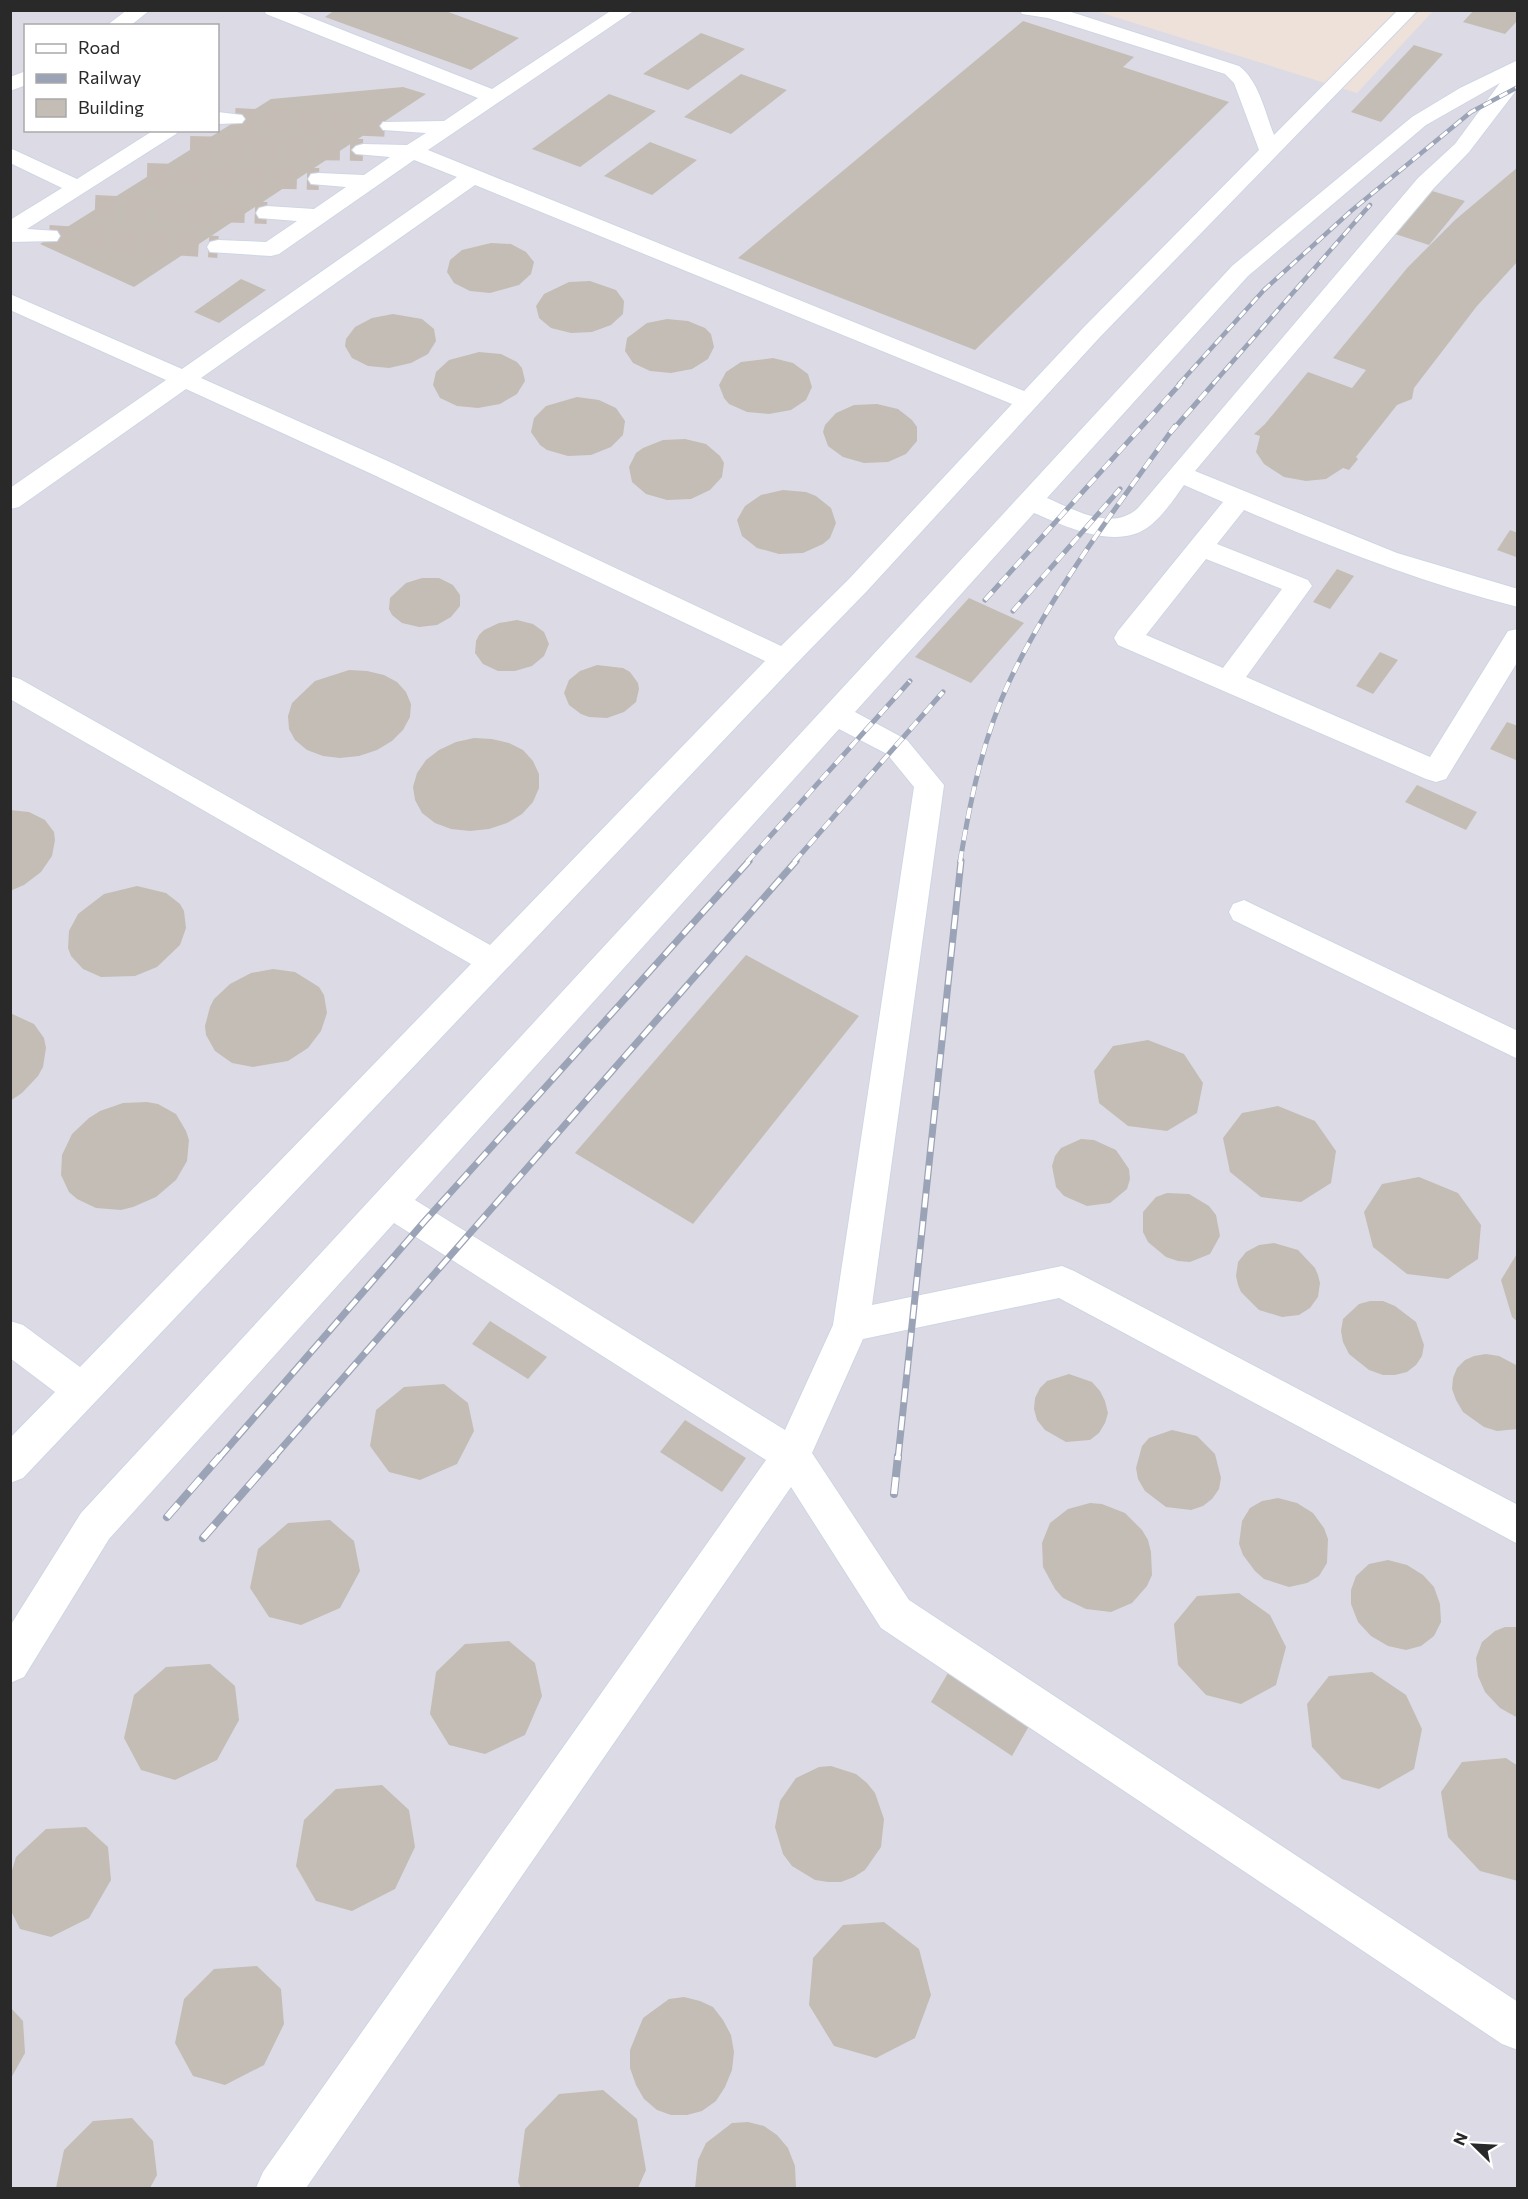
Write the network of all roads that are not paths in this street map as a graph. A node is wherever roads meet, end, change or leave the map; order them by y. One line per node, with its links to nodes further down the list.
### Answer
1 (141, 10): 6 (lane)
2 (273, 10): 11 (lane)
3 (626, 10): 11 (lane)
4 (1029, 10): 16 (lane)
5 (1409, 10): 16 (lane)
6 (118, 24)
7 (1518, 66): 37 (lane)
8 (1518, 73): 34 (lane)
9 (24, 78): 10 (lane)
10 (10, 86)
11 (493, 97): 13 (lane)
12 (390, 126): 13 (lane)
13 (448, 127): 17 (lane)
14 (174, 139): 19 (lane)
15 (363, 150): 17 (lane)
16 (1270, 151): 33 (lane)
17 (413, 152): 21 (lane); 23 (lane)
18 (10, 154): 24 (lane)
19 (99, 174): 20 (lane); 24 (lane)
20 (135, 174)
21 (473, 176): 32 (lane); 33 (lane)
22 (319, 179): 23 (lane)
23 (368, 182): 26 (lane)
24 (81, 197): 27 (lane)
25 (267, 213): 26 (lane)
26 (320, 216): 30 (lane)
27 (10, 230)
28 (10, 235): 29 (lane)
29 (49, 236)
30 (218, 247)
31 (10, 301): 32 (lane)
32 (183, 380): 35 (lane); 41 (lane)
33 (1028, 402): 41 (lane)
34 (1179, 474): 36 (lane); 37 (lane)
35 (12, 499)
36 (1239, 499): 38 (lane); 39 (lane)
37 (1030, 501): 44 (lane)
38 (1201, 547): 42 (lane); 42 (lane)
39 (1518, 598)
40 (1518, 638): 42 (lane)
41 (784, 659): 46 (lane)
42 (1228, 681)
43 (10, 686): 46 (lane)
44 (835, 714): 48 (lane); 49 (lane)
45 (1244, 912): 47 (lane)
46 (493, 962): 51 (lane)
47 (1518, 1046)
48 (389, 1202): 52 (lane); 55 (lane)
49 (851, 1325): 52 (lane); 54 (lane)
50 (10, 1337): 51 (lane)
51 (82, 1390): 53 (lane)
52 (792, 1455): 56 (lane); 57 (lane)
53 (10, 1465)
54 (1518, 1526)
55 (10, 1663)
56 (1518, 2028)
57 (279, 2188)

